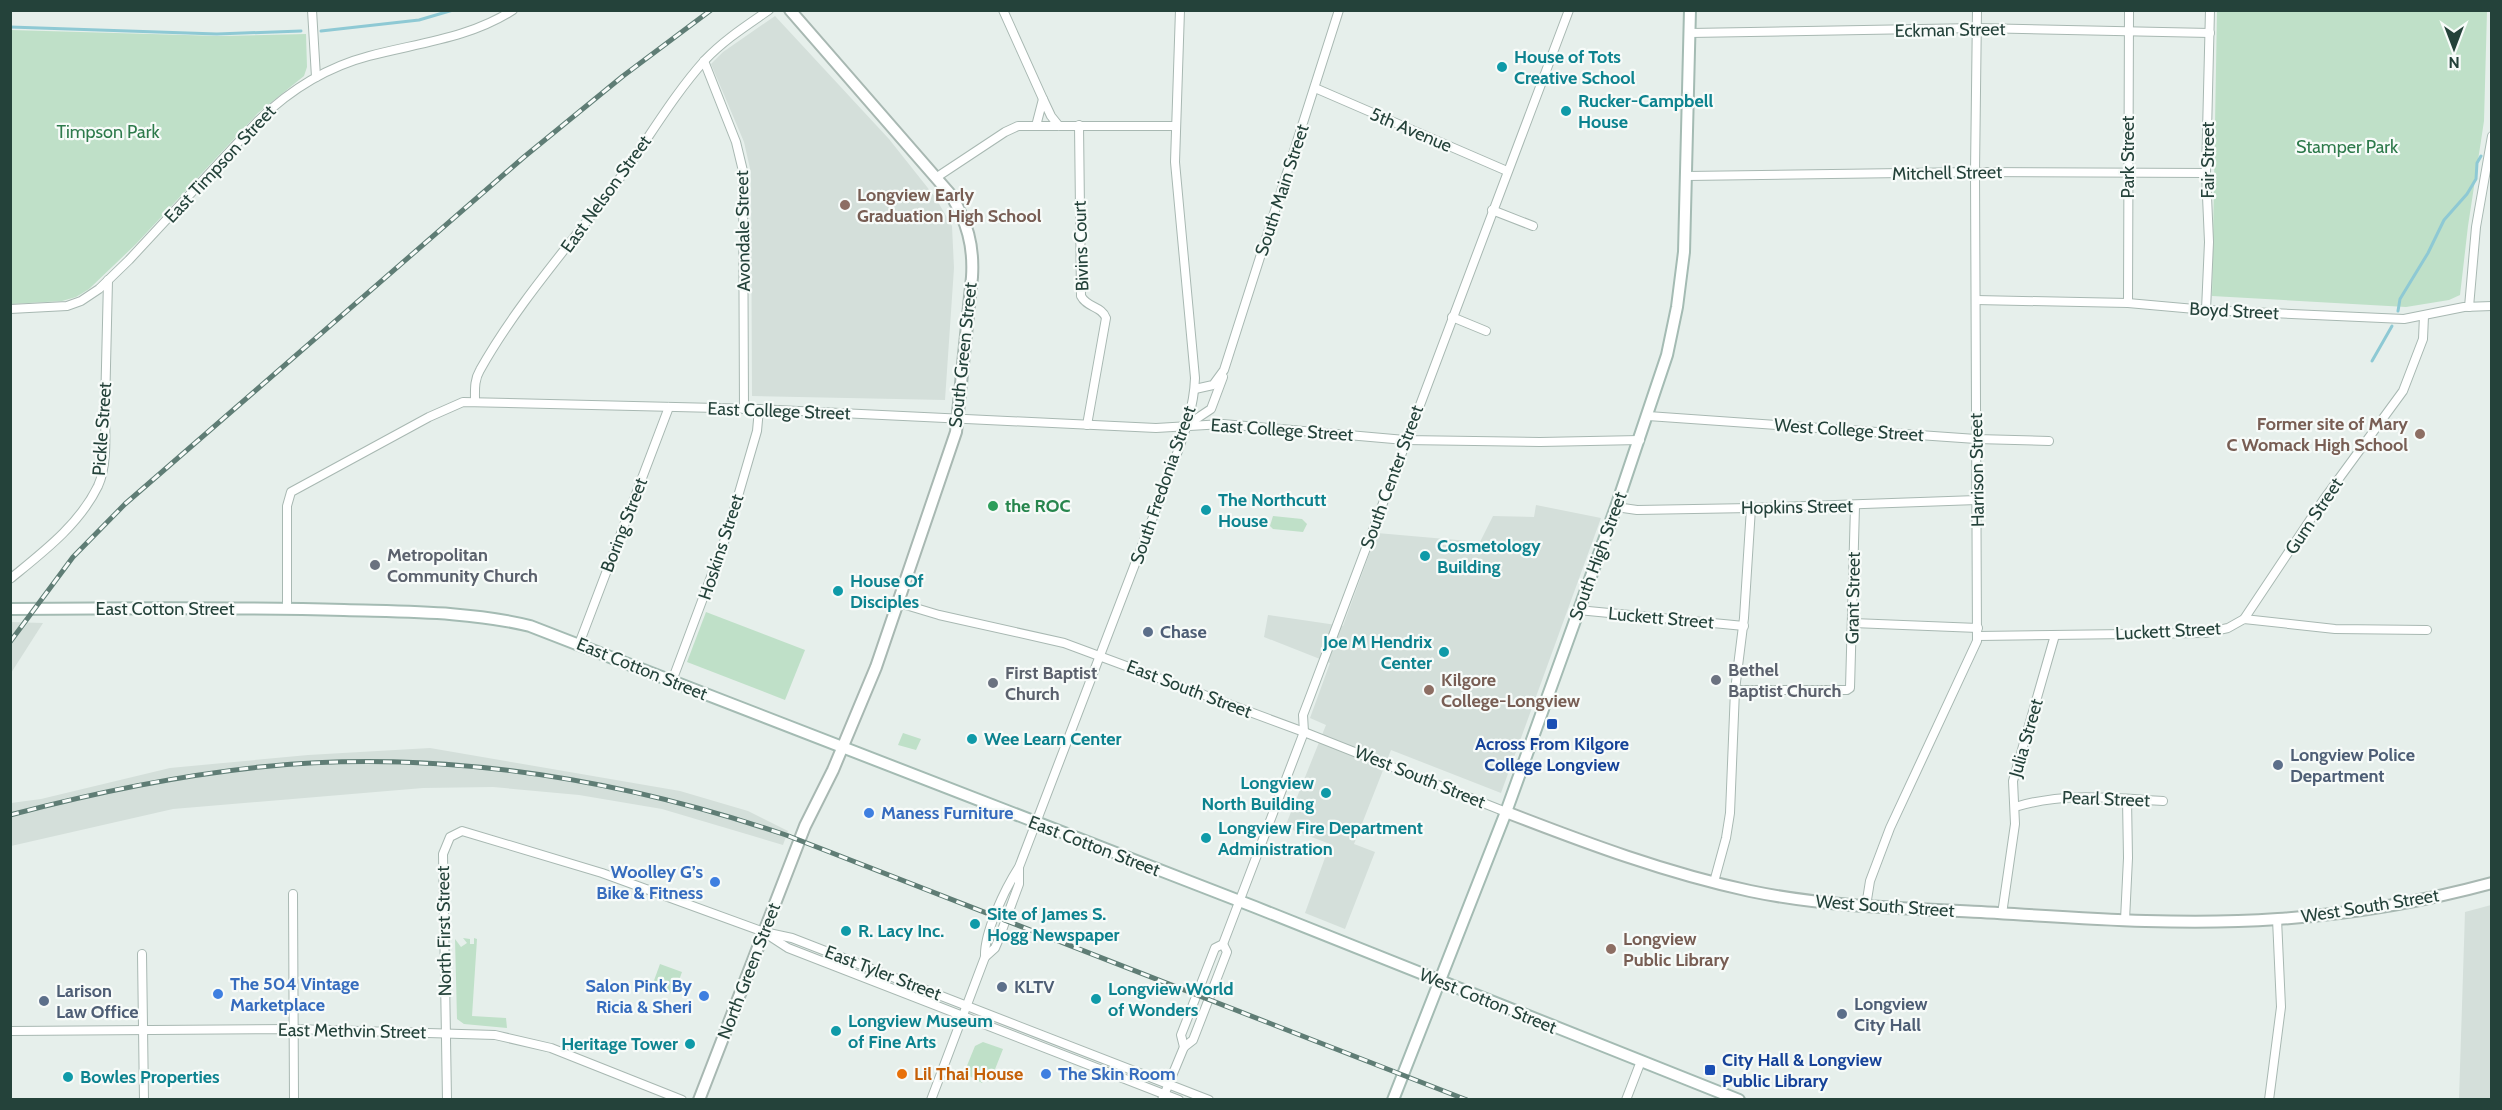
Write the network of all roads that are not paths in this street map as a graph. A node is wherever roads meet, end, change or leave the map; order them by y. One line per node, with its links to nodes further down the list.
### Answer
1 (312, 10): 18 (street)
2 (513, 10): 18 (street, East Timpson Street)
3 (770, 10): 17 (street, East Nelson Street)
4 (790, 10): 31 (main road, South Green Street)
5 (1003, 10): 20 (street)
6 (1180, 10): 24 (street, South Fredonia Street)
7 (1340, 10): 19 (street, South Main Street)
8 (1569, 10): 26 (street, South Center Street)
9 (1690, 10): 15 (main road, South High Street)
10 (1977, 10): 13 (street, Harrison Street)
11 (2130, 10): 14 (street, Park Street)
12 (2211, 10): 16 (street, Fair Street)
13 (1977, 28): 14 (street, Eckman Street); 15 (street, Eckman Street); 27 (street, Harrison Street)
14 (2129, 30): 16 (street, Eckman Street); 28 (street, Park Street)
15 (1690, 33): 30 (main road, South High Street)
16 (2210, 33): 29 (street, Fair Street)
17 (704, 61): 46 (street, East Nelson Street); 48 (street, Avondale Street)
18 (316, 77): 34 (street, East Timpson Street)
19 (1315, 88): 26 (street, 5th Avenue); 44 (street, South Main Street)
20 (1043, 99): 22 (street); 23 (street)
21 (1079, 125): 23 (street); 24 (street); 52 (street, Bivins Court)
22 (1036, 126): 23 (street); 31 (street)
23 (1059, 126)
24 (1175, 126): 45 (street, South Fredonia Street)
25 (2492, 136): 38 (street)
26 (1507, 171): 32 (street, South Center Street)
27 (1975, 172): 28 (street, Mitchell Street); 30 (street, Mitchell Street); 35 (street, Harrison Street)
28 (2127, 173): 29 (street, Mitchell Street); 36 (street, Park Street)
29 (2206, 173): 40 (street, Fair Street)
30 (1687, 176): 50 (main road, South High Street)
31 (937, 177): 51 (main road, South Green Street)
32 (1492, 210): 33 (street); 42 (street, South Center Street)
33 (1533, 226)
34 (108, 280): 39 (street, East Timpson Street); 62 (street, Pickle Street)
35 (1976, 300): 36 (street, Boyd Street); 54 (street, Harrison Street)
36 (2128, 303): 40 (street, Boyd Street)
37 (2492, 306): 38 (street, Boyd Street)
38 (2469, 307): 41 (street, Boyd Street)
39 (10, 309)
40 (2206, 310): 41 (street, Boyd Street)
41 (2424, 316): 67 (street, Gum Street)
42 (1452, 317): 43 (street); 55 (street, South Center Street)
43 (1486, 330)
44 (1224, 370): 45 (street); 53 (street, South Main Street)
45 (1195, 389): 53 (street, South Fredonia Street)
46 (475, 401): 47 (street, East College Street); 65 (street, East College Street)
47 (669, 407): 48 (street, East College Street); 73 (street, Boring Street)
48 (744, 409): 49 (street, East College Street)
49 (759, 409): 51 (street, East College Street); 75 (street, Hoskins Street)
50 (1648, 416): 54 (street, West College Street); 56 (main road, South High Street)
51 (959, 417): 52 (street, East College Street); 63 (main road, South Green Street)
52 (1087, 425): 53 (street, East College Street)
53 (1186, 426): 55 (street, East College Street); 74 (street, South Fredonia Street)
54 (1976, 439): 57 (street, West College Street); 58 (street, Harrison Street)
55 (1405, 440): 56 (street); 77 (street, South Center Street)
56 (1640, 440): 60 (main road, South High Street)
57 (2049, 441)
58 (1977, 500): 59 (street, Hopkins Street); 71 (street, Harrison Street)
59 (1855, 506): 61 (street, Hopkins Street); 68 (street, Grant Street)
60 (1616, 507): 61 (street, Hopkins Street); 66 (main road, South High Street)
61 (1752, 508): 69 (street)
62 (10, 579)
63 (899, 603): 74 (street, East South Street); 78 (main road, South Green Street)
64 (10, 609): 65 (main road, East Cotton Street)
65 (287, 609): 73 (main road, East Cotton Street)
66 (1578, 610): 69 (street, Luckett Street); 82 (main road, South High Street)
67 (2244, 619): 70 (street, Luckett Street); 72 (street, Luckett Street)
68 (1853, 623): 71 (street, Luckett Street); 76 (street, Grant Street)
69 (1743, 626): 76 (street)
70 (2427, 630)
71 (1978, 632): 72 (street, Luckett Street); 91 (street, Harrison Street)
72 (2055, 635): 81 (street, Julia Street)
73 (579, 644): 75 (main road, East Cotton Street)
74 (1101, 656): 77 (street, East South Street); 83 (street, South Fredonia Street)
75 (672, 681): 78 (main road, East Cotton Street)
76 (1735, 690): 87 (street)
77 (1304, 732): 82 (street, West South Street); 90 (street, South Center Street)
78 (843, 749): 83 (main road, East Cotton Street); 85 (main road, South Green Street)
79 (2127, 799): 80 (street, Pearl Street); 81 (street, Pearl Street); 93 (street)
80 (2163, 801)
81 (2015, 807): 92 (street, Julia Street)
82 (1506, 812): 87 (main road, West South Street); 99 (main road, South High Street)
83 (1035, 823): 86 (street, South Fredonia Street); 90 (main road, East Cotton Street)
84 (450, 837): 95 (street, East Tyler Street); 105 (street, North First Street)
85 (798, 843): 95 (main road, North Green Street)
86 (1019, 867): 98 (street, South Fredonia Street); 98 (street, South Fredonia Street)
87 (1714, 882): 91 (main road, West South Street)
88 (2492, 884): 94 (main road, West South Street)
89 (293, 894): 103 (street)
90 (1238, 901): 96 (street, South Center Street); 99 (main road, West Cotton Street)
91 (1866, 906): 92 (main road, West South Street)
92 (2002, 914): 93 (main road, West South Street)
93 (2125, 920): 94 (main road, West South Street)
94 (2277, 920): 121 (street)
95 (764, 932): 100 (street, East Tyler Street); 101 (street, East Tyler Street); 114 (main road, North Green Street)
96 (1222, 944): 106 (street, South Center Street); 106 (street, South Center Street)
97 (142, 954): 102 (street)
98 (985, 957): 100 (street)
99 (1440, 982): 107 (main road, West Cotton Street); 118 (main road, South High Street)
100 (967, 1005): 101 (street); 108 (street, East Tyler Street)
101 (963, 1015): 109 (street, East Tyler Street); 115 (street)
102 (143, 1029): 103 (street, East Methvin Street); 104 (street, East Methvin Street); 110 (street)
103 (293, 1029): 105 (street, East Methvin Street); 111 (street)
104 (10, 1031)
105 (446, 1032): 112 (street, North First Street); 113 (street, East Methvin Street)
106 (1184, 1047): 108 (street)
107 (1641, 1061): 119 (street); 120 (main road, West Cotton Street)
108 (1168, 1084): 109 (street); 117 (street, East Tyler Street)
109 (1163, 1097): 116 (street, East Tyler Street)
110 (144, 1100)
111 (294, 1100)
112 (447, 1100)
113 (682, 1100)
114 (699, 1100)
115 (931, 1100)
116 (1179, 1100)
117 (1209, 1100)
118 (1394, 1100)
119 (1626, 1100)
120 (1739, 1100)
121 (2269, 1100)

